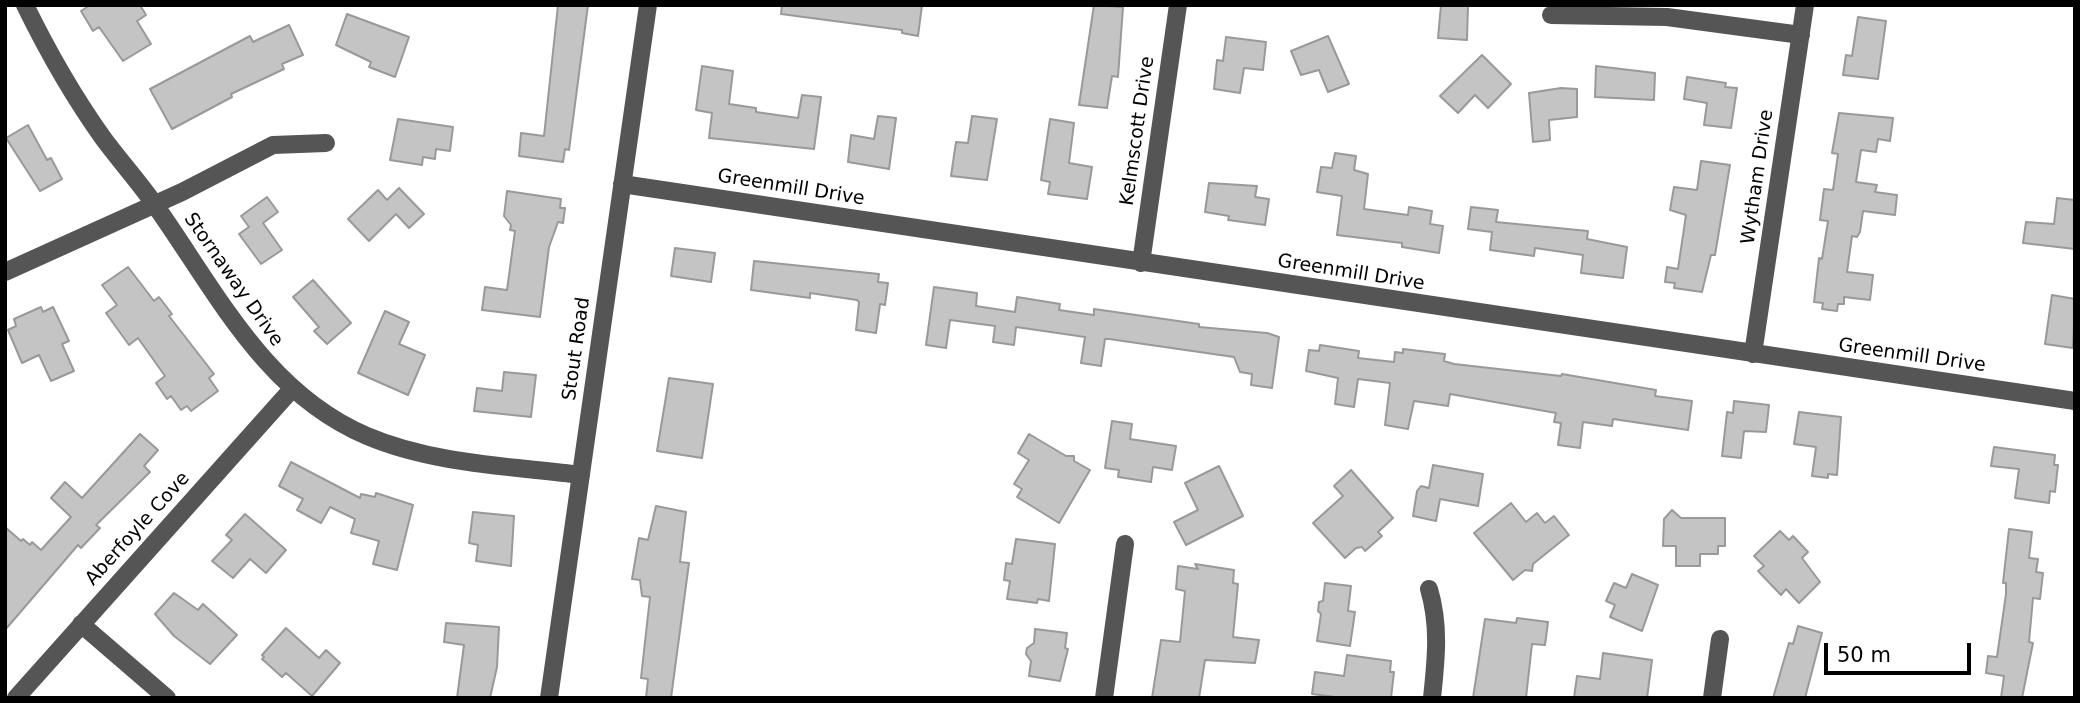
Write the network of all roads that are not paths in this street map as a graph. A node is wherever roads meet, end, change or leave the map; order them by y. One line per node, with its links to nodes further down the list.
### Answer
1 (25, 5): 9 (street, Stornaway Drive)
2 (648, 5): 8 (street, Stout Road)
3 (1178, 5): 10 (street, Kelmscott Drive)
4 (1805, 5): 6 (street, Wytham Drive)
5 (1551, 15): 6 (street)
6 (1801, 35): 12 (street, Wytham Drive)
7 (326, 143): 9 (street)
8 (622, 184): 10 (street, Greenmill Drive); 15 (street, Stout Road)
9 (153, 202): 11 (street); 13 (street, Stornaway Drive)
10 (1141, 263): 12 (street, Greenmill Drive)
11 (5, 272)
12 (1754, 354): 14 (street, Greenmill Drive)
13 (292, 389): 15 (street, Stornaway Drive); 18 (street, Aberfoyle Cove)
14 (2075, 401)
15 (580, 475): 22 (street, Stout Road)
16 (1125, 544): 23 (street)
17 (1429, 589): 24 (street)
18 (82, 624): 20 (street, Aberfoyle Cove); 21 (street)
19 (1720, 639): 25 (street)
20 (16, 698)
21 (167, 698)
22 (549, 698)
23 (1104, 698)
24 (1432, 698)
25 (1712, 698)

